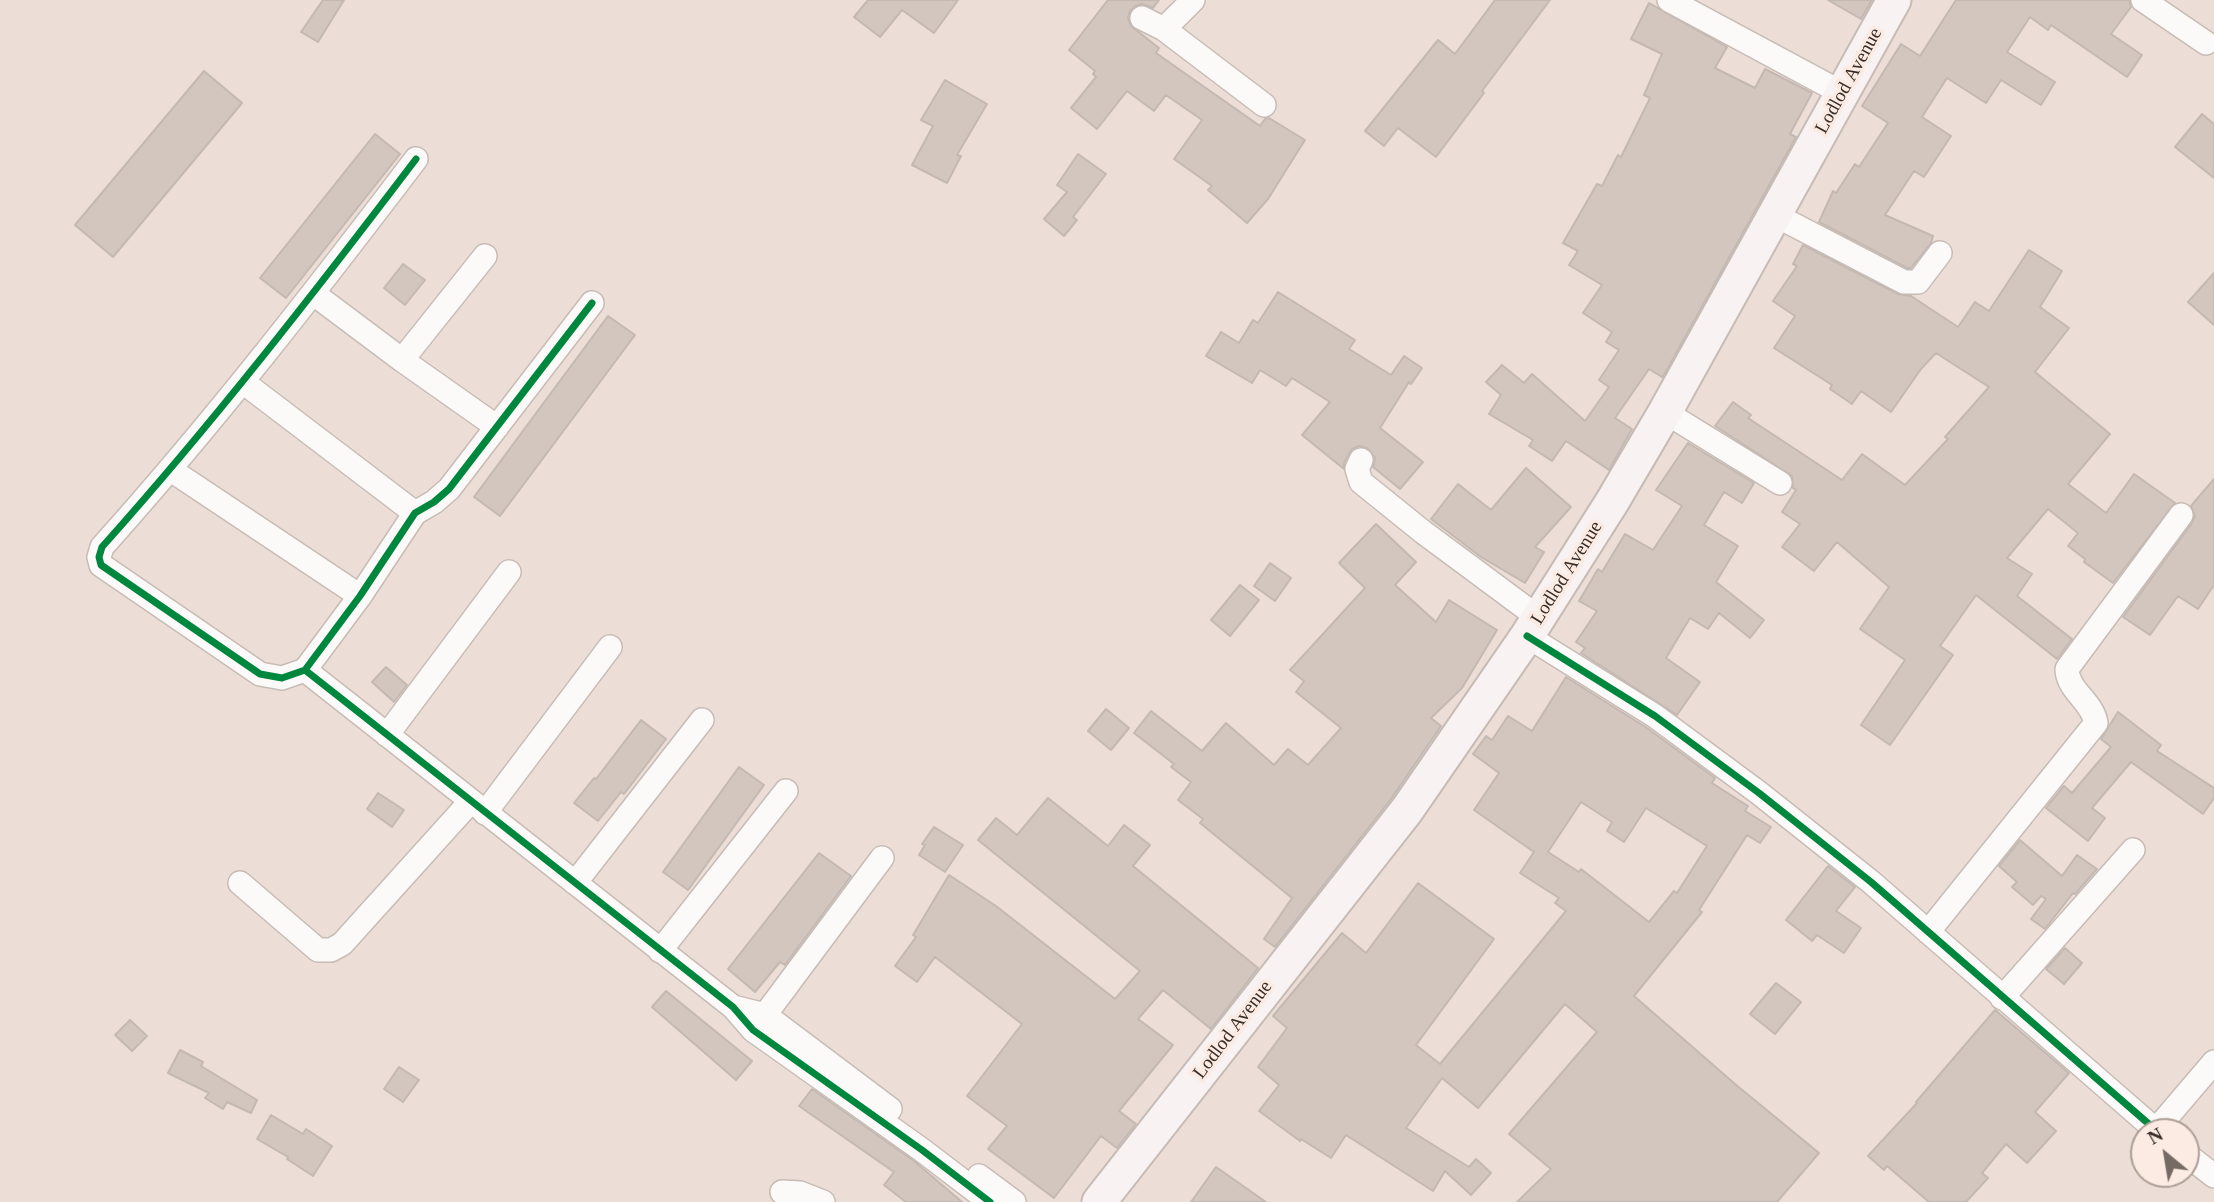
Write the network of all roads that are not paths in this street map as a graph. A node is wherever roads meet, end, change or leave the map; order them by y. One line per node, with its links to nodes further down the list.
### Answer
1 (1193, 0): 6 (street)
2 (1669, 0): 8 (street)
3 (1894, 0): 8 (main road, Lodlod Avenue)
4 (2143, 0): 7 (street)
5 (1142, 18): 6 (street)
6 (1164, 29): 9 (street)
7 (2206, 43)
8 (1842, 93): 11 (main road, Lodlod Avenue)
9 (1264, 104)
10 (416, 159): 14 (street)
11 (1775, 215): 12 (street); 18 (main road, Lodlod Avenue)
12 (1940, 253)
13 (485, 256): 16 (street)
14 (314, 294): 16 (street); 17 (street)
15 (592, 303): 19 (street)
16 (402, 360): 19 (street)
17 (243, 382): 21 (street); 23 (street)
18 (1665, 412): 22 (street); 27 (main road, Lodlod Avenue)
19 (498, 427): 23 (street)
20 (1361, 460): 27 (street)
21 (171, 470): 26 (street); 29 (street)
22 (1780, 483)
23 (415, 513): 26 (street)
24 (2181, 516): 38 (street)
25 (509, 572): 31 (street)
26 (360, 596): 29 (street)
27 (1533, 627): 38 (street); 52 (main road, Lodlod Avenue)
28 (610, 647): 33 (street)
29 (305, 670): 31 (street)
30 (702, 720): 37 (street)
31 (387, 735): 33 (street)
32 (786, 791): 39 (street)
33 (478, 807): 36 (street); 37 (street)
34 (2133, 850): 40 (street)
35 (881, 858): 41 (street)
36 (240, 883)
37 (575, 883): 39 (street)
38 (1928, 932): 40 (street)
39 (660, 951): 41 (street)
40 (2003, 998): 43 (street)
41 (759, 1023): 45 (street)
42 (2214, 1062): 44 (street)
43 (2142, 1118)
44 (2168, 1118)
45 (926, 1144): 50 (street); 51 (street)
46 (2200, 1165): 47 (street)
47 (2214, 1176)
48 (782, 1192): 49 (street)
49 (823, 1202)
50 (990, 1202)
51 (1014, 1202)
52 (1098, 1202)

